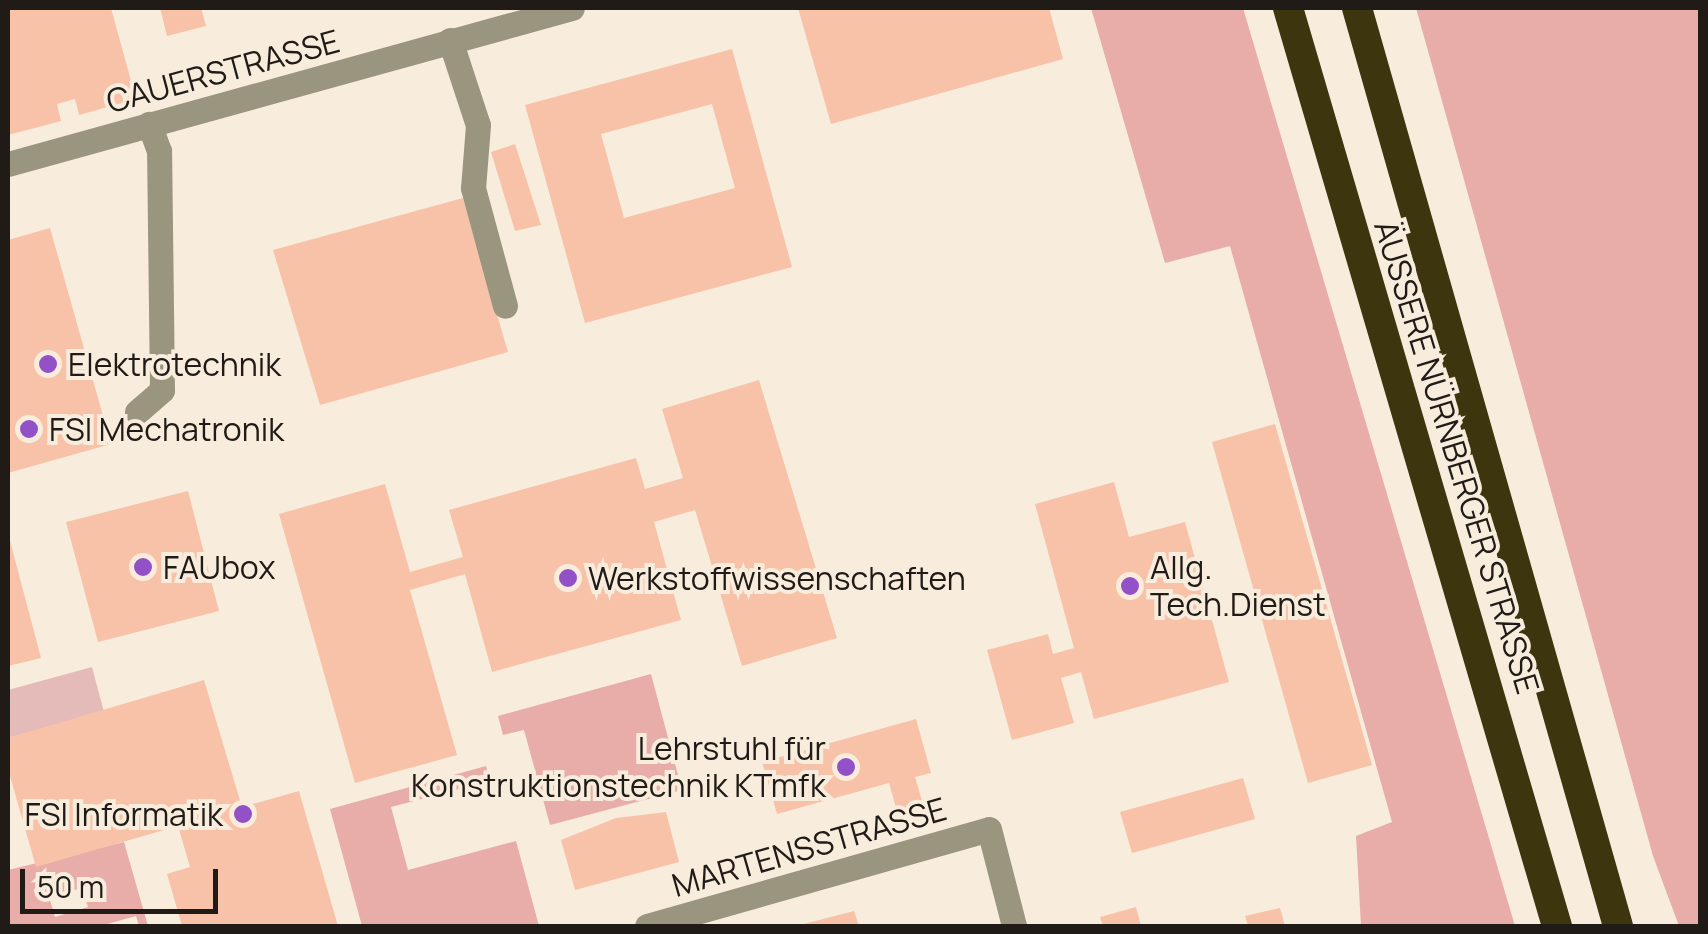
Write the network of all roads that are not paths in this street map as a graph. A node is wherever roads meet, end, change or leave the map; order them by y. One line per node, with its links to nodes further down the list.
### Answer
1 (572, 8): 5 (street, CAUERSTRASSE)
2 (1288, 8): 13 (highway, ÄUSSERE NÜRNBERGER STRASSE)
3 (1357, 8): 6 (highway, ÄUSSERE NÜRNBERGER STRASSE)
4 (1367, 8): 6 (highway)
5 (450, 40): 7 (street, CAUERSTRASSE); 9 (street)
6 (1389, 108): 14 (highway, ÄUSSERE NÜRNBERGER STRASSE)
7 (149, 124): 8 (street, CAUERSTRASSE); 10 (street)
8 (8, 164)
9 (505, 306)
10 (137, 412)
11 (648, 926): 12 (street, MARTENSSTRASSE)
12 (1014, 926)
13 (1557, 926)
14 (1618, 926)

